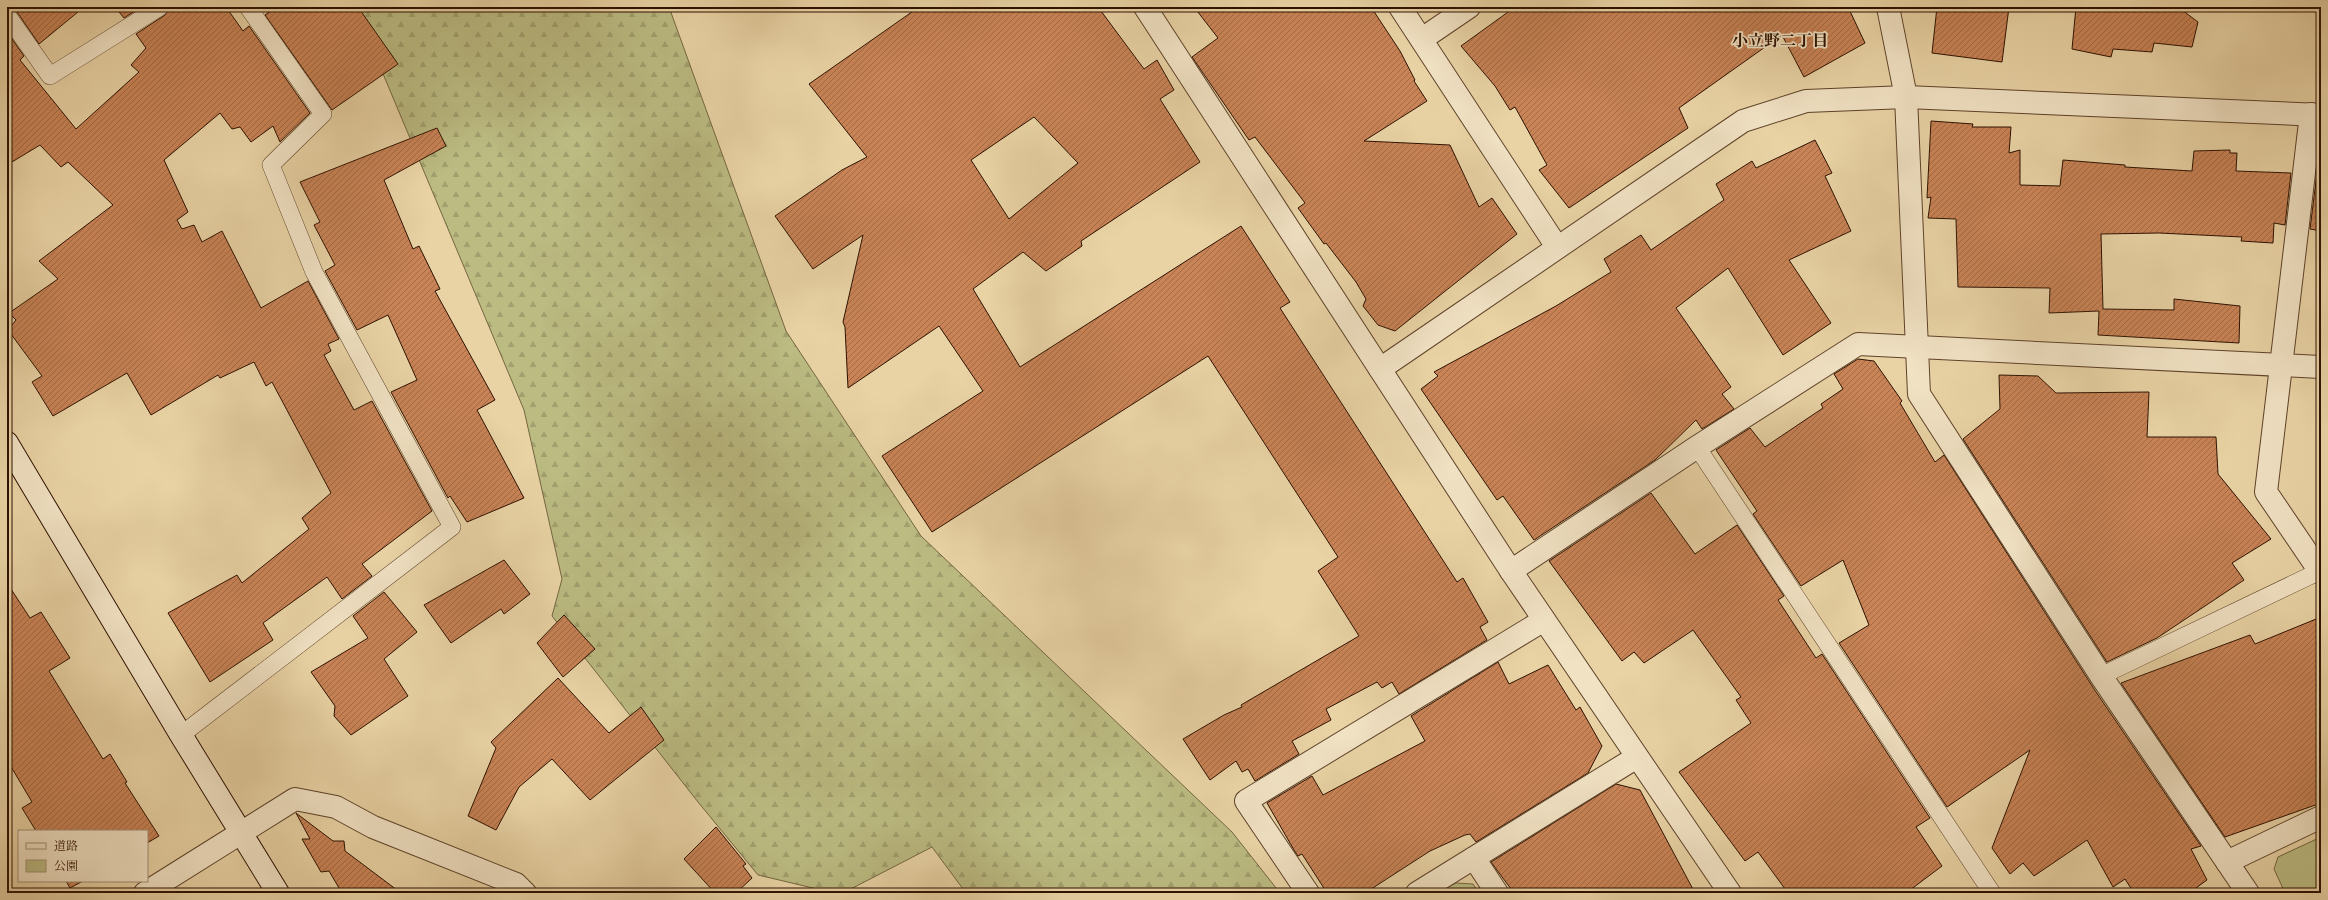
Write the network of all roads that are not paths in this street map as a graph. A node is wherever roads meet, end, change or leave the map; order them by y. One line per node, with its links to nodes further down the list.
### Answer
1 (160, 7): 7 (lane)
2 (248, 7): 22 (lane)
3 (1145, 7): 15 (street)
4 (1400, 7): 8 (street)
5 (1469, 7): 8 (street)
6 (1888, 7): 9 (street)
7 (7, 15)
8 (1422, 39): 11 (street)
9 (1906, 97): 10 (street); 11 (street); 12 (street)
10 (2318, 112): 13 (street)
11 (1557, 247): 15 (street)
12 (1918, 347): 13 (street); 17 (street); 21 (street)
13 (2280, 365): 14 (street); 19 (street)
14 (2321, 367)
15 (1380, 369): 18 (street)
16 (7, 443): 22 (street)
17 (1697, 447): 18 (street); 35 (lane)
18 (1511, 571): 20 (street)
19 (2320, 572): 21 (lane)
20 (1544, 620): 23 (street); 31 (street)
21 (2101, 676): 27 (street)
22 (181, 735): 25 (street)
23 (1637, 757): 26 (street); 34 (street)
24 (2321, 817): 27 (street)
25 (241, 834): 28 (street); 29 (street); 30 (street)
26 (1474, 858): 32 (street); 33 (street)
27 (2227, 862): 36 (street)
28 (145, 893)
29 (278, 893)
30 (525, 893)
31 (1308, 893)
32 (1417, 893)
33 (1497, 893)
34 (1730, 893)
35 (1992, 893)
36 (2248, 893)

